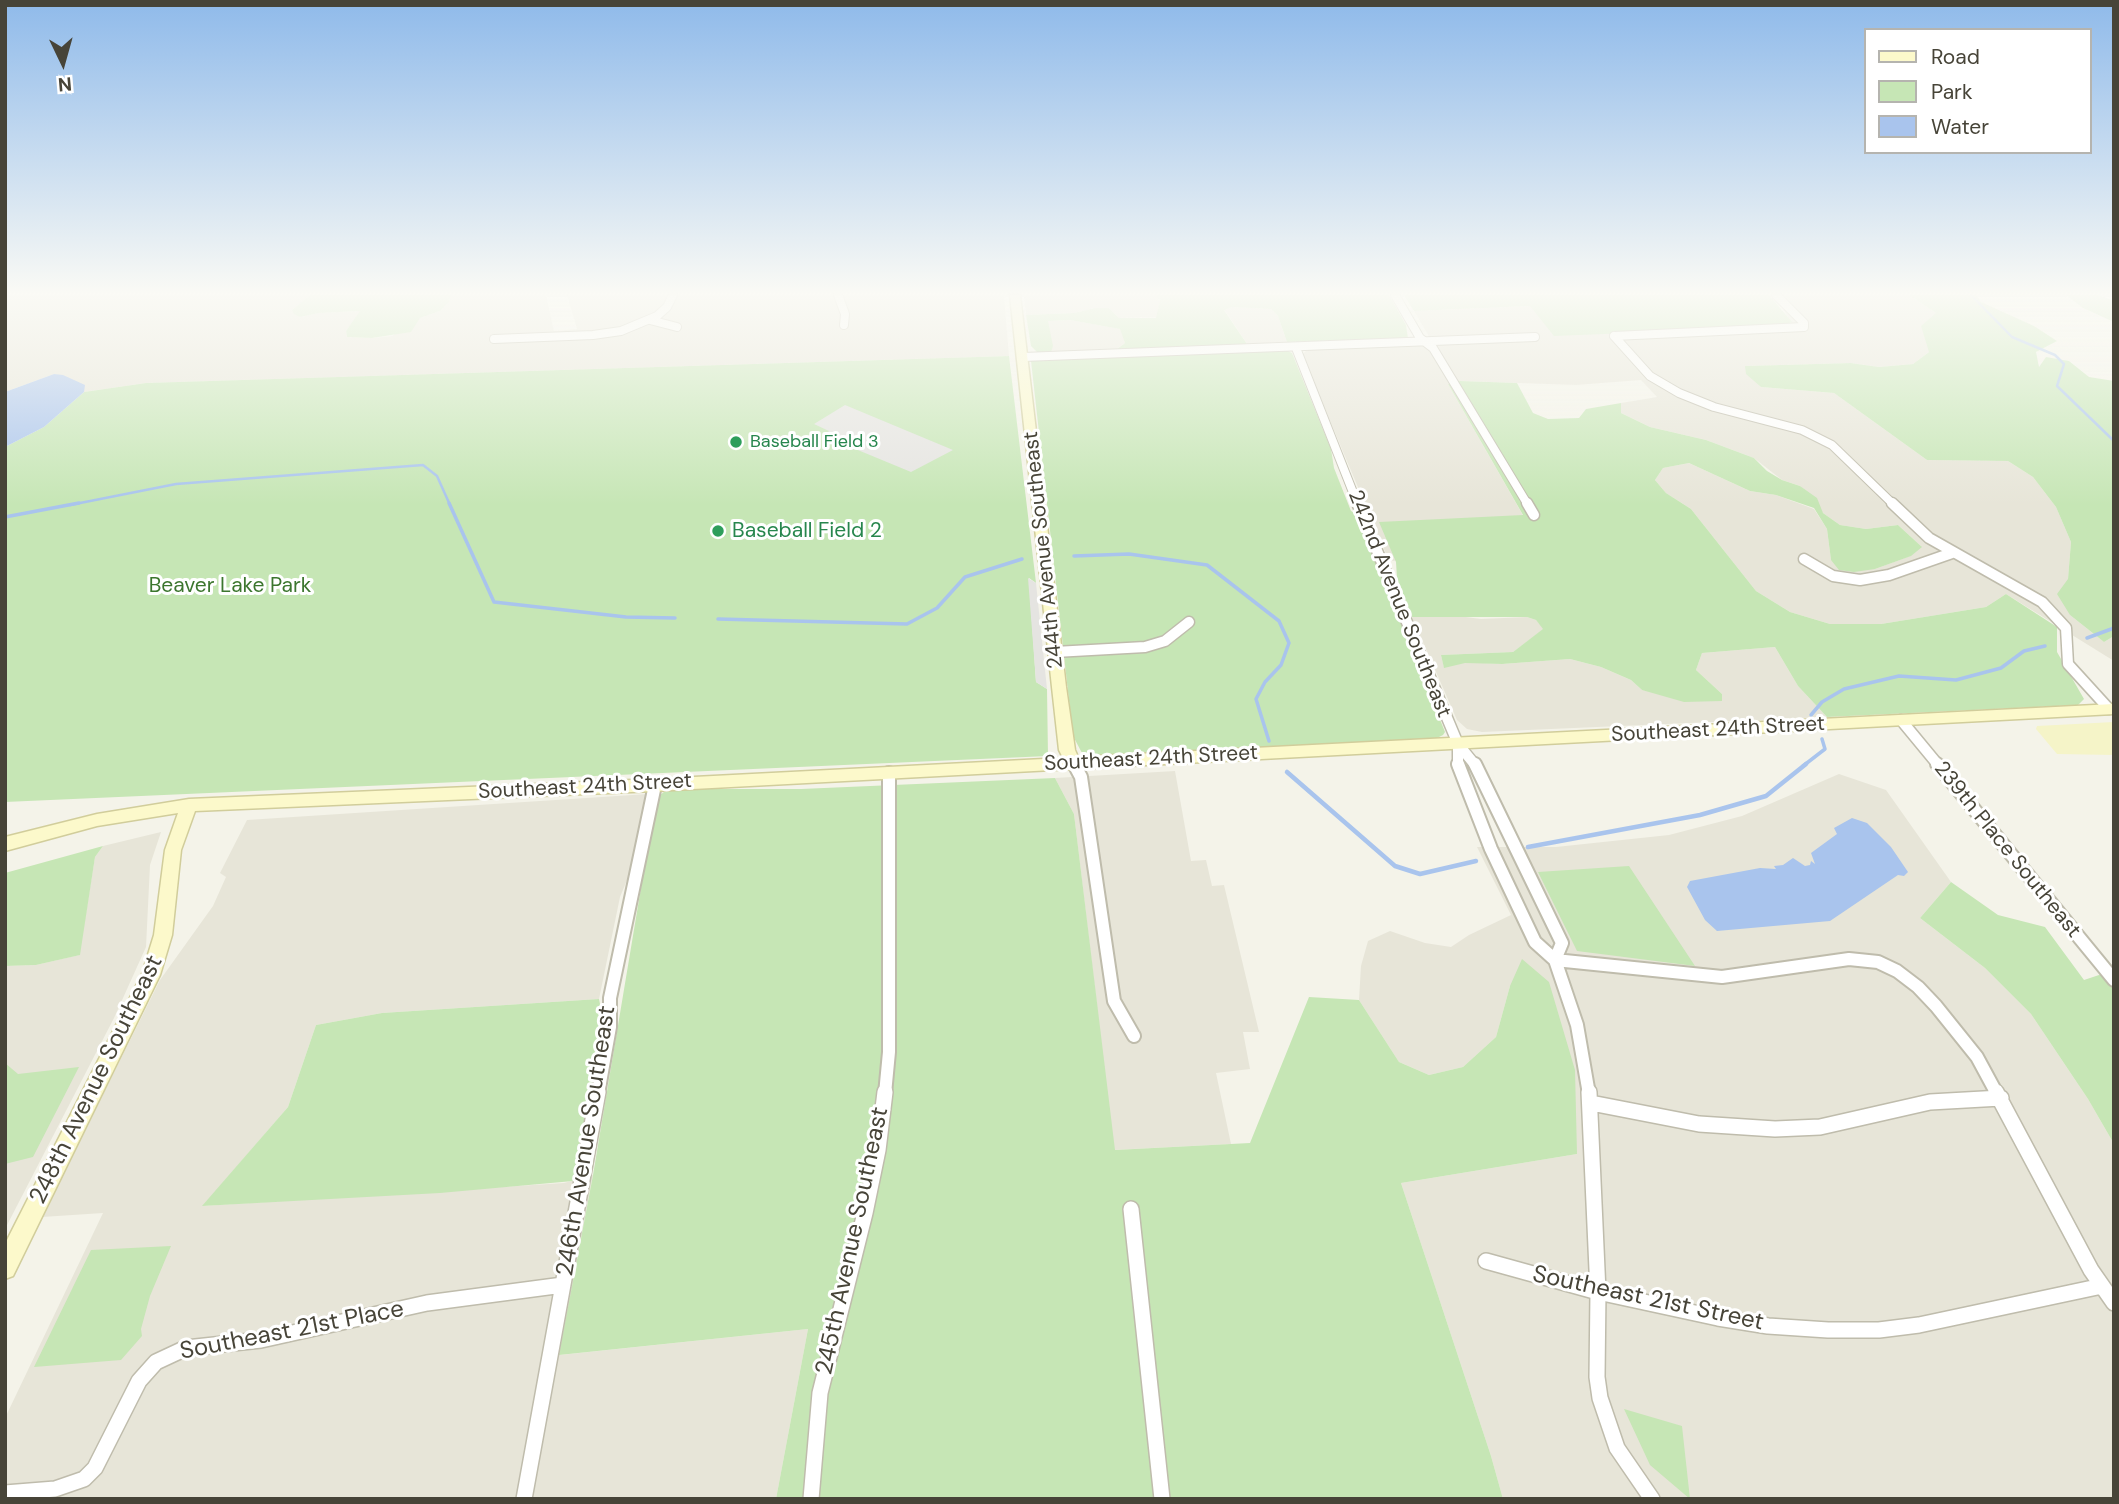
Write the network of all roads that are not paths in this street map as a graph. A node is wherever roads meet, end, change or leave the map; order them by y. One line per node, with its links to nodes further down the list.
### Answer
1 (1024, 365): 9 (street, 244th Avenue Southeast)
2 (1303, 365): 12 (street, 242nd Avenue Southeast)
3 (1443, 365): 5 (street)
4 (1639, 365): 6 (street)
5 (1534, 515)
6 (1952, 553): 7 (street); 10 (street)
7 (1804, 559)
8 (1189, 622): 9 (street)
9 (1055, 652): 13 (street, 244th Avenue Southeast)
10 (2111, 709): 11 (street, Southeast 24th Street)
11 (1901, 720): 12 (street, Southeast 24th Street); 19 (street, 239th Place Southeast)
12 (1458, 744): 13 (street, Southeast 24th Street); 18 (street, 242nd Avenue Southeast); 18 (street, 242nd Avenue Southeast)
13 (1073, 763): 14 (street, Southeast 24th Street); 20 (street)
14 (889, 773): 15 (street, Southeast 24th Street); 33 (street, 245th Avenue Southeast)
15 (655, 785): 16 (street, Southeast 24th Street); 26 (street, 246th Avenue Southeast)
16 (189, 806): 17 (street, Southeast 24th Street); 25 (street, 248th Avenue Southeast)
17 (5, 844)
18 (1555, 960): 21 (street); 22 (street, 242nd Avenue Southeast)
19 (2114, 980)
20 (1134, 1036)
21 (2001, 1098): 22 (street); 27 (street)
22 (1591, 1103): 28 (street, 242nd Avenue Southeast)
23 (1131, 1209): 34 (street)
24 (1486, 1261): 28 (street, Southeast 21st Street)
25 (5, 1268)
26 (563, 1285): 30 (street, Southeast 21st Place); 32 (street, 246th Avenue Southeast)
27 (2102, 1286): 28 (street, Southeast 21st Street); 29 (street)
28 (1598, 1292): 31 (street, 242nd Avenue Southeast)
29 (2114, 1303)
30 (5, 1493)
31 (1649, 1498)
32 (524, 1499)
33 (811, 1499)
34 (1162, 1499)

